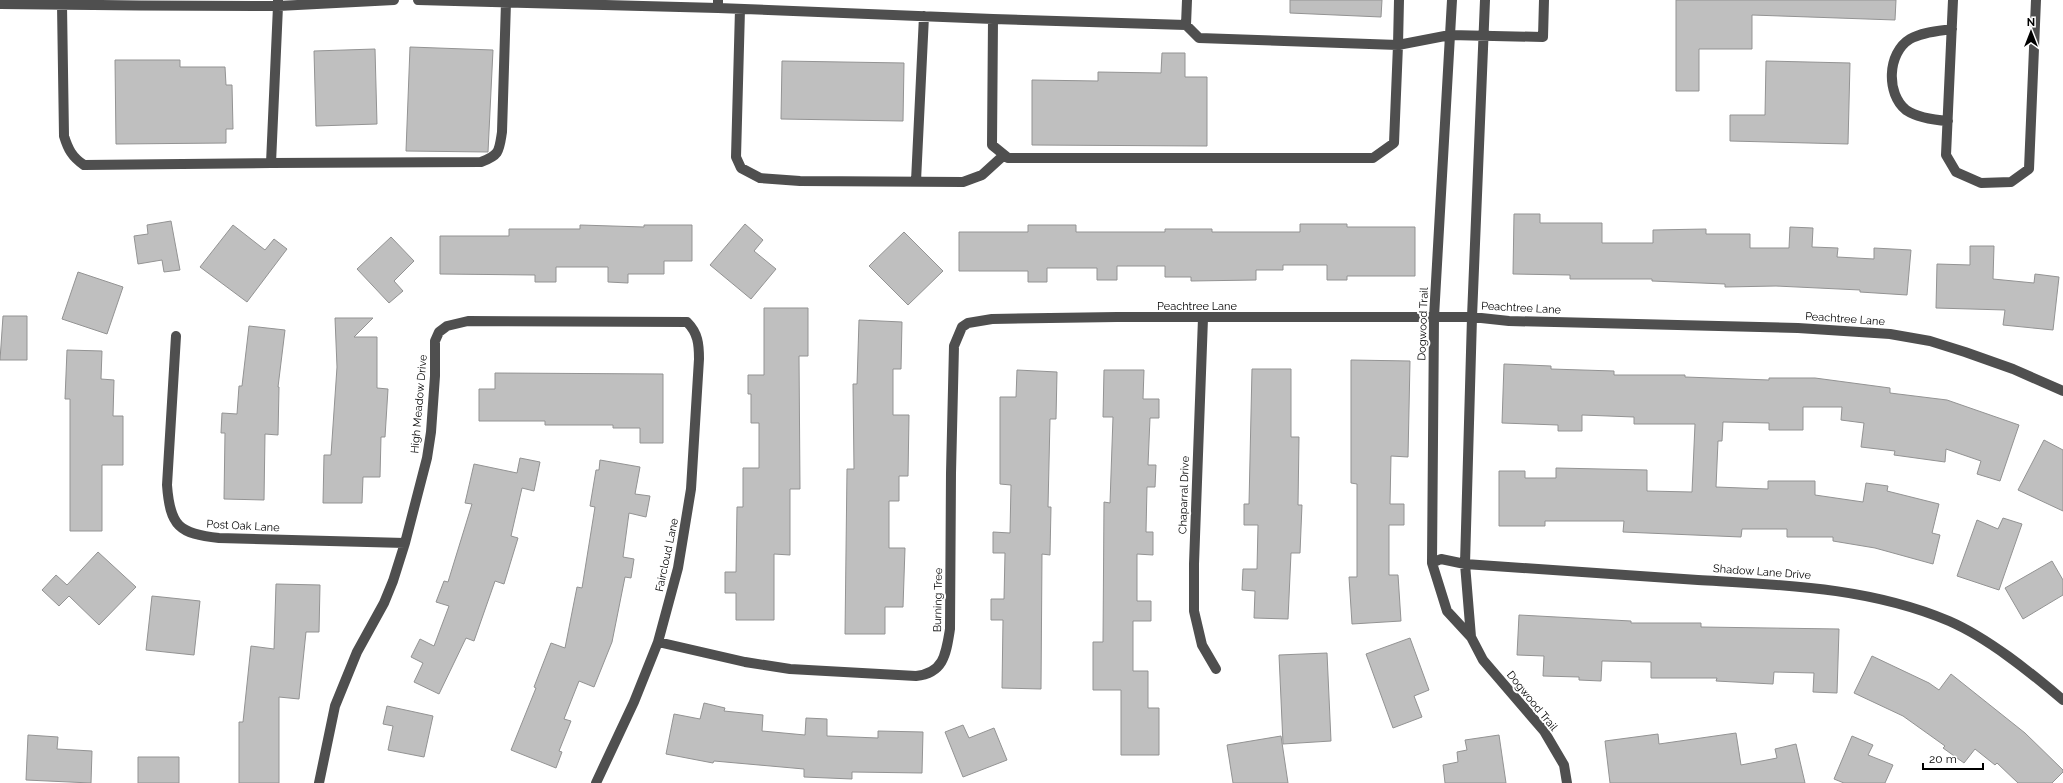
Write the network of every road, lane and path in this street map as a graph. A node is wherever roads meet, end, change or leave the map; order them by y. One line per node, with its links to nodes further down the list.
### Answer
1 (394, 0): 12 (street)
2 (418, 0): 10 (street)
3 (1187, 0): 19 (street)
4 (1399, 0): 23 (street)
5 (1452, 0): 22 (street, Dogwood Trail)
6 (1485, 0): 21 (street, Dogwood Trail)
7 (1544, 0): 21 (street)
8 (1953, 0): 20 (street)
9 (2036, 0): 24 (street)
10 (506, 2): 14 (street); 26 (street)
11 (118, 3): 12 (street); 15 (street)
12 (278, 3): 26 (street)
13 (0, 4): 15 (street)
14 (718, 4): 16 (street)
15 (62, 5): 26 (street)
16 (740, 8): 17 (street); 27 (street)
17 (924, 16): 18 (street); 27 (street)
18 (993, 19): 19 (street); 25 (street)
19 (1186, 25): 23 (street)
20 (1952, 29): 24 (street); 24 (street)
21 (1484, 34): 22 (street); 29 (street, Dogwood Trail)
22 (1450, 35): 23 (street); 28 (street, Dogwood Trail)
23 (1398, 45): 25 (street)
24 (1948, 121)
25 (1004, 155): 27 (street)
26 (271, 163)
27 (916, 181)
28 (1434, 317): 29 (street, Peachtree Lane); 30 (street, Peachtree Lane); 36 (street, Dogwood Trail)
29 (1472, 317): 34 (street, Peachtree Lane); 37 (street, Dogwood Trail)
30 (1203, 318): 32 (street, Peachtree Lane); 40 (street, Chaparral Drive)
31 (687, 322): 35 (street, High Meadow Drive); 39 (street, Faircloud Lane)
32 (968, 323): 39 (street, Burning Tree)
33 (176, 336): 35 (street, Post Oak Lane)
34 (2063, 392)
35 (405, 543): 42 (street, High Meadow Drive)
36 (1432, 563): 37 (street, Shadow Lane Drive); 38 (street, Dogwood Trail)
37 (1465, 564): 38 (street, Dogwood Trail); 41 (street, Shadow Lane Drive)
38 (1471, 637): 44 (street, Dogwood Trail)
39 (658, 642): 43 (street, Faircloud Lane)
40 (1216, 668)
41 (2063, 700)
42 (319, 783)
43 (596, 783)
44 (1567, 783)

